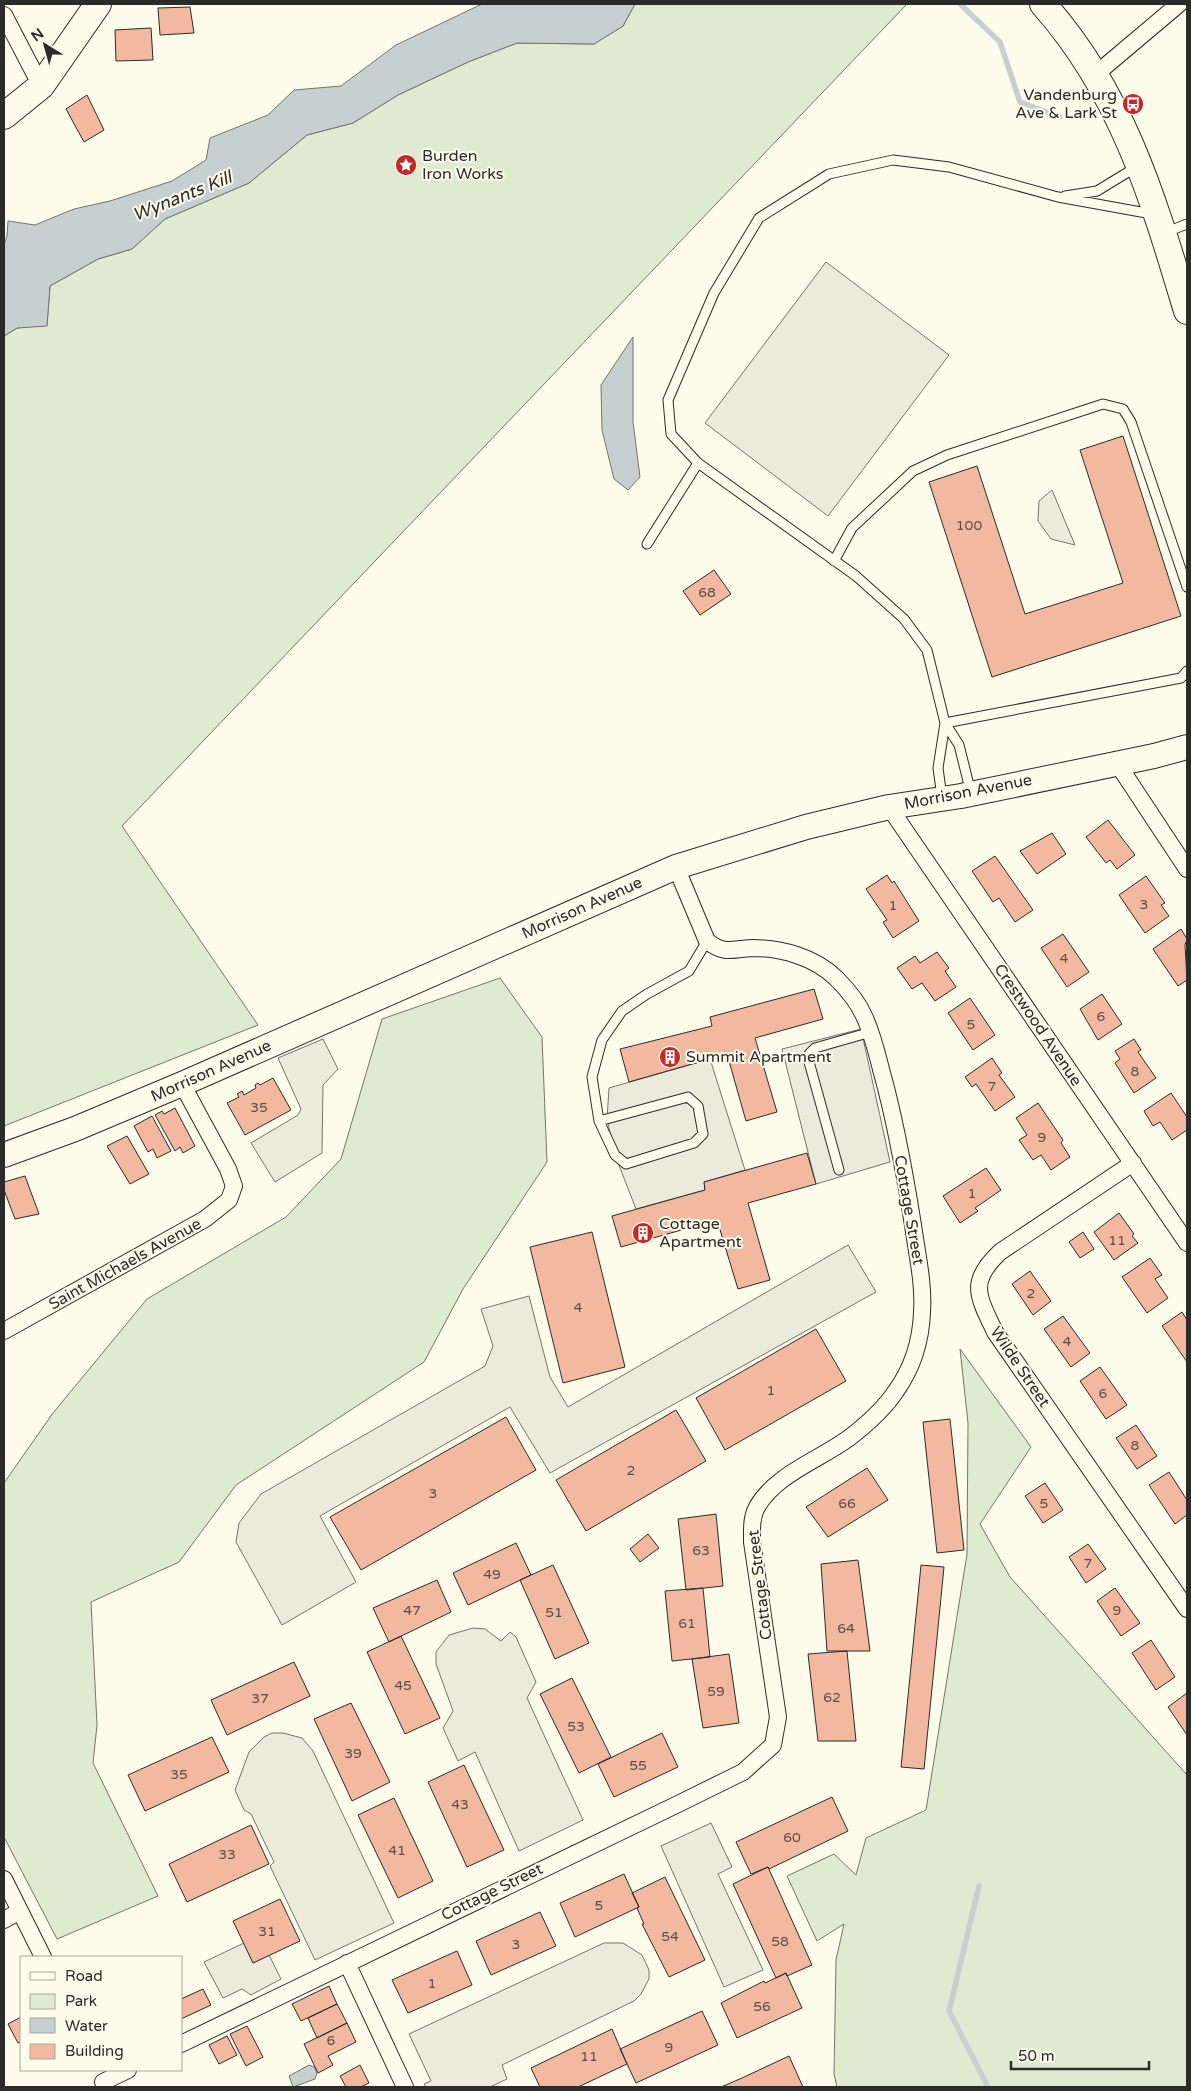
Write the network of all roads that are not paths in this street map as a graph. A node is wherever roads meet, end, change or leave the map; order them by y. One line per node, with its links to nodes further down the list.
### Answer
1 (98, 4): 6 (main road)
2 (1043, 4): 5 (main road)
3 (1179, 4): 5 (street)
4 (4, 15): 6 (street)
5 (1096, 74): 8 (main road)
6 (41, 86): 7 (main road)
7 (4, 116)
8 (1139, 165): 9 (lane); 10 (main road)
9 (1058, 197): 10 (lane); 12 (lane)
10 (1170, 224): 11 (main road)
11 (1187, 311)
12 (698, 463): 13 (lane); 14 (lane)
13 (647, 544)
14 (834, 561): 15 (lane); 17 (lane)
15 (1187, 587)
16 (1187, 671): 17 (lane)
17 (945, 723): 20 (lane); 21 (lane)
18 (1187, 747): 19 (street, Morrison Avenue)
19 (1117, 763): 20 (street, Morrison Avenue); 24 (street)
20 (971, 794): 21 (street, Morrison Avenue)
21 (942, 799): 22 (street, Morrison Avenue)
22 (889, 807): 23 (street, Morrison Avenue); 30 (street, Crestwood Avenue)
23 (676, 867): 25 (street); 27 (street, Morrison Avenue)
24 (1187, 870)
25 (707, 941): 26 (street, Cottage Street); 28 (lane)
26 (870, 1032): 31 (lane); 39 (street, Cottage Street)
27 (182, 1084): 29 (street, Morrison Avenue); 33 (street, Saint Michaels Avenue)
28 (599, 1121): 28 (lane)
29 (4, 1155)
30 (1133, 1163): 32 (street, Crestwood Avenue); 34 (street, Wilde Street)
31 (839, 1170)
32 (1187, 1243)
33 (4, 1331)
34 (1187, 1609)
35 (4, 1879): 36 (street)
36 (20, 1911): 37 (street); 38 (street)
37 (4, 1920)
38 (42, 1956)
39 (347, 1963): 40 (street, Cottage Street); 43 (street)
40 (182, 2044)
41 (125, 2071): 42 (street)
42 (102, 2080)
43 (405, 2087)

